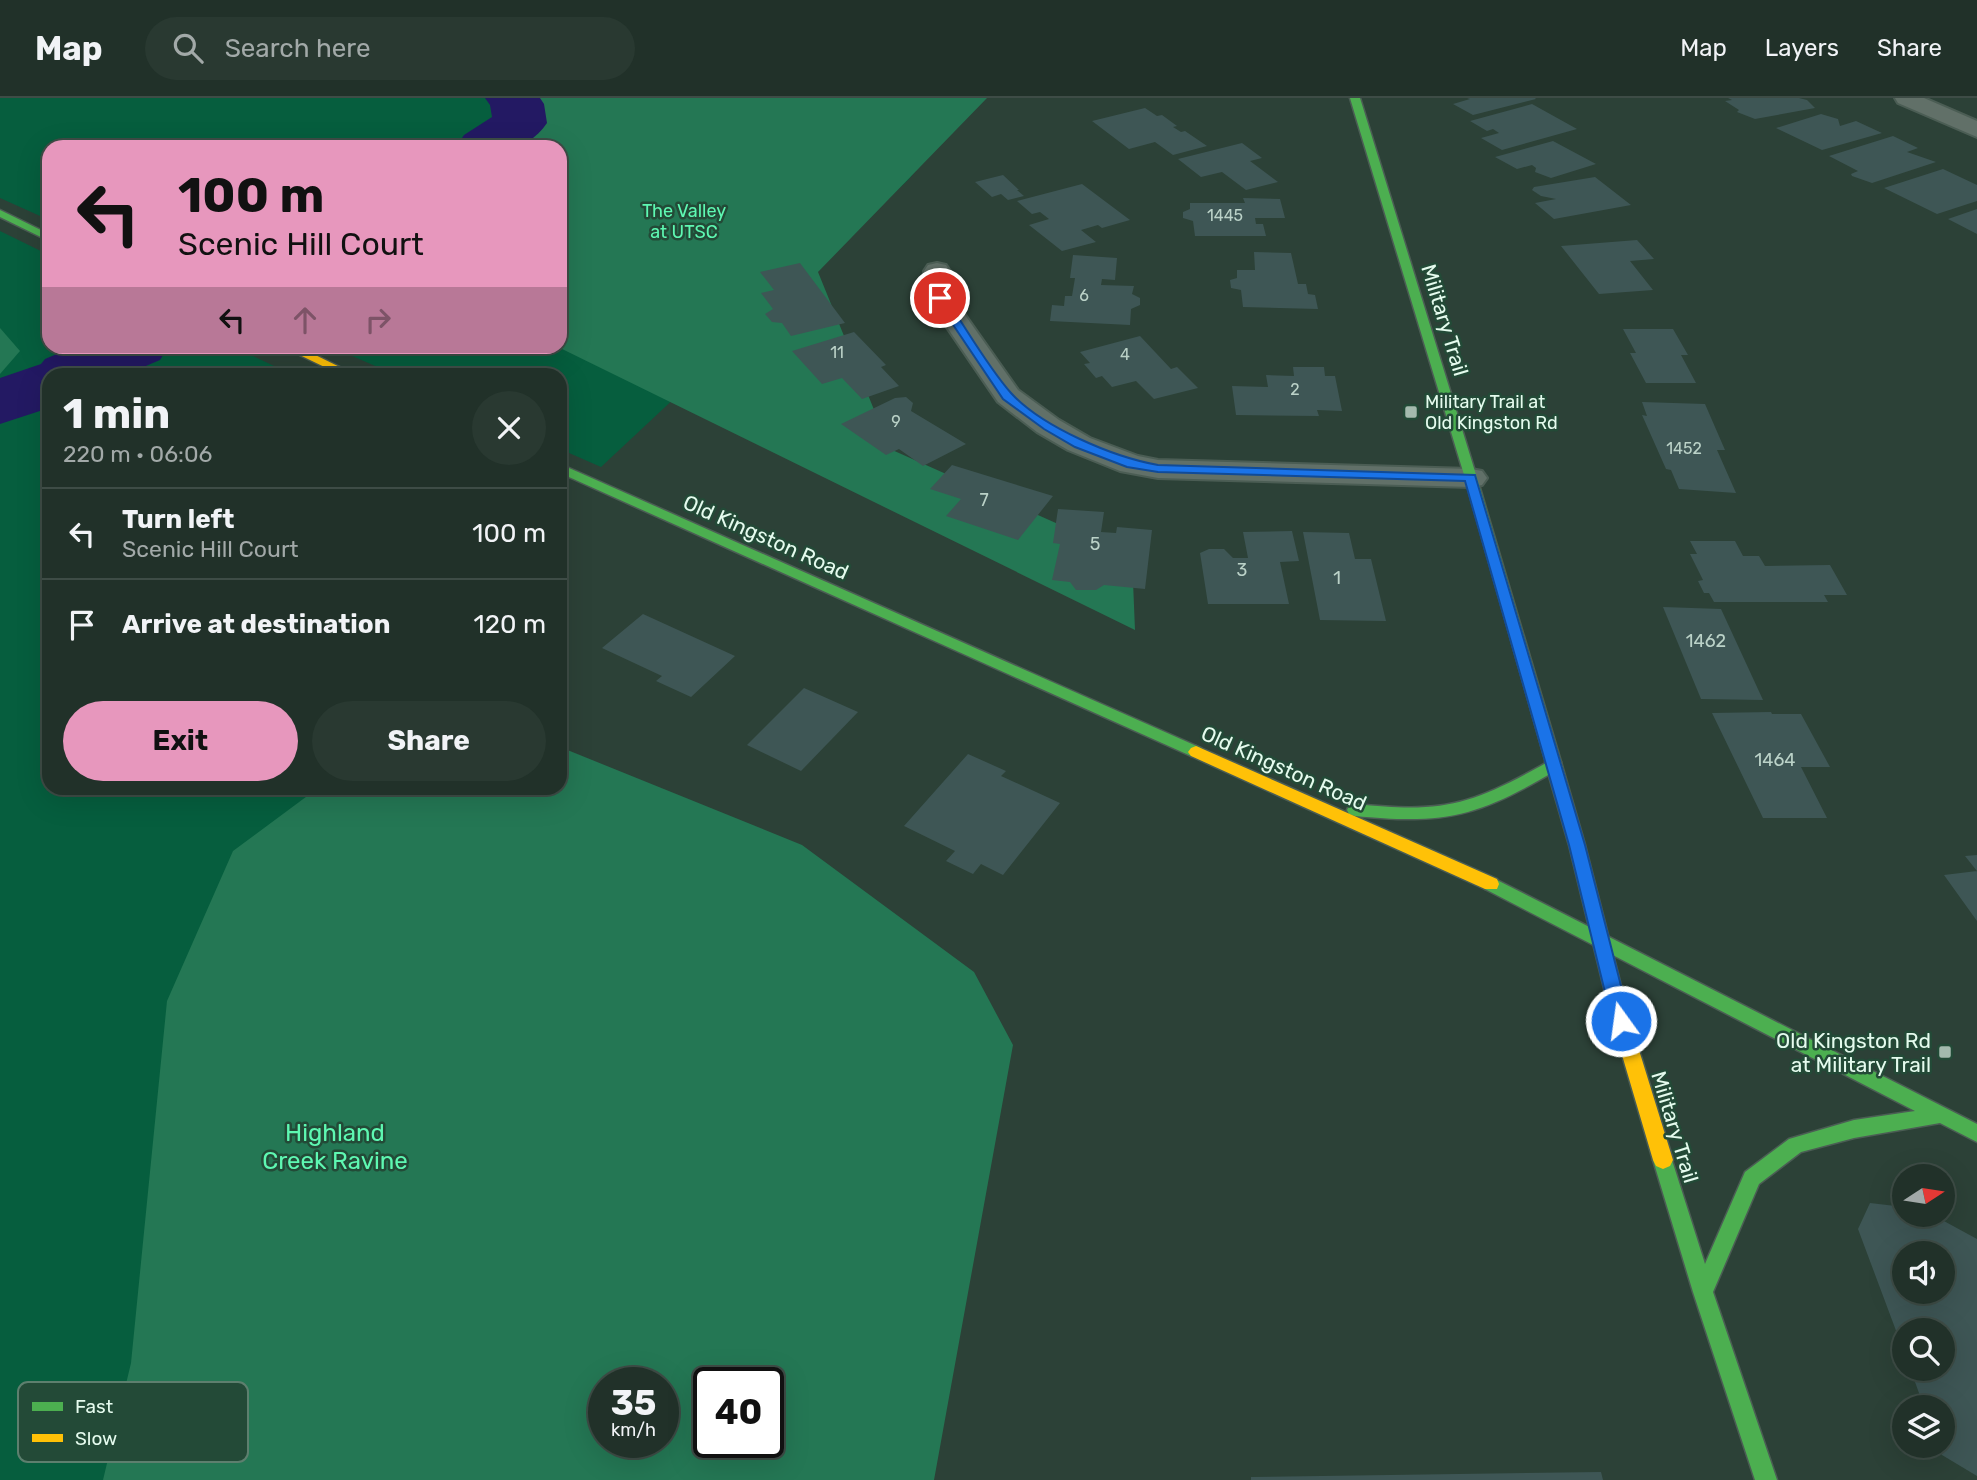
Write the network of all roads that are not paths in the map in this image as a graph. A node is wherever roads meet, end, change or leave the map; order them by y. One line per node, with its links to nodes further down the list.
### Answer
1 (1355, 98): 10 (street, Military Trail)
2 (1906, 98): 3 (street)
3 (1977, 130)
4 (0, 213): 5 (street)
5 (42, 234)
6 (937, 271): 10 (street)
7 (303, 354): 8 (street)
8 (333, 368)
9 (567, 471): 12 (street, Old Kingston Road)
10 (1471, 478): 11 (street, Military Trail)
11 (1552, 766): 12 (street); 13 (street, Military Trail)
12 (1315, 805): 13 (street, Old Kingston Road)
13 (1600, 938): 14 (street, Old Kingston Road); 16 (street, Military Trail)
14 (1940, 1115): 15 (street, Old Kingston Road); 16 (street)
15 (1977, 1133)
16 (1703, 1292): 17 (street, Military Trail)
17 (1766, 1480)

